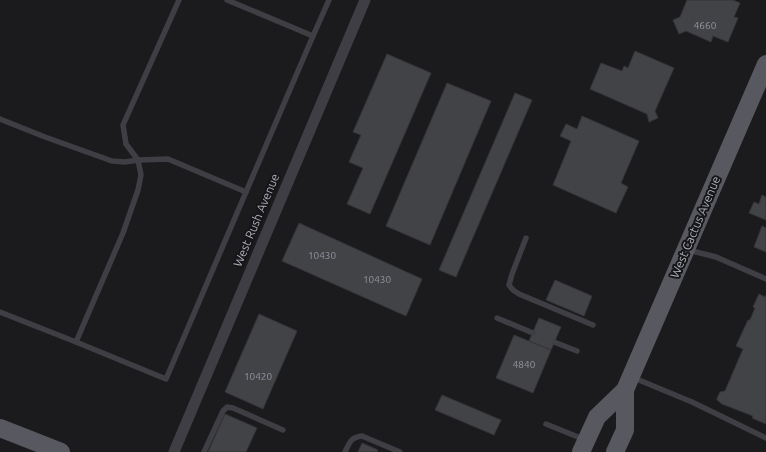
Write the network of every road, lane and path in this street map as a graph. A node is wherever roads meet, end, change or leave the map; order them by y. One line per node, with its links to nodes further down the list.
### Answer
1 (179, 0): 8 (lane)
2 (227, 0): 5 (lane)
3 (328, 0): 5 (lane)
4 (365, 0): 27 (street, West Rush Avenue)
5 (313, 36): 9 (lane)
6 (766, 64): 11 (main road, West Cactus Avenue)
7 (0, 119): 8 (lane)
8 (138, 160): 9 (lane); 17 (lane)
9 (246, 192): 17 (lane)
10 (526, 238): 15 (lane)
11 (686, 249): 12 (lane); 20 (main road, West Cactus Avenue)
12 (766, 279)
13 (0, 312): 17 (lane)
14 (497, 318): 16 (lane)
15 (593, 325)
16 (533, 333)
17 (76, 342)
18 (554, 342): 19 (lane)
19 (577, 351)
20 (628, 383): 24 (lane); 25 (main road, West Cactus Avenue); 31 (main road, West Cactus Avenue)
21 (546, 424): 25 (lane)
22 (0, 428): 26 (main road)
23 (282, 430): 28 (lane)
24 (766, 438)
25 (583, 446)
26 (61, 452)
27 (174, 452)
28 (204, 452)
29 (345, 452): 30 (lane)
30 (400, 452)
31 (615, 452)

